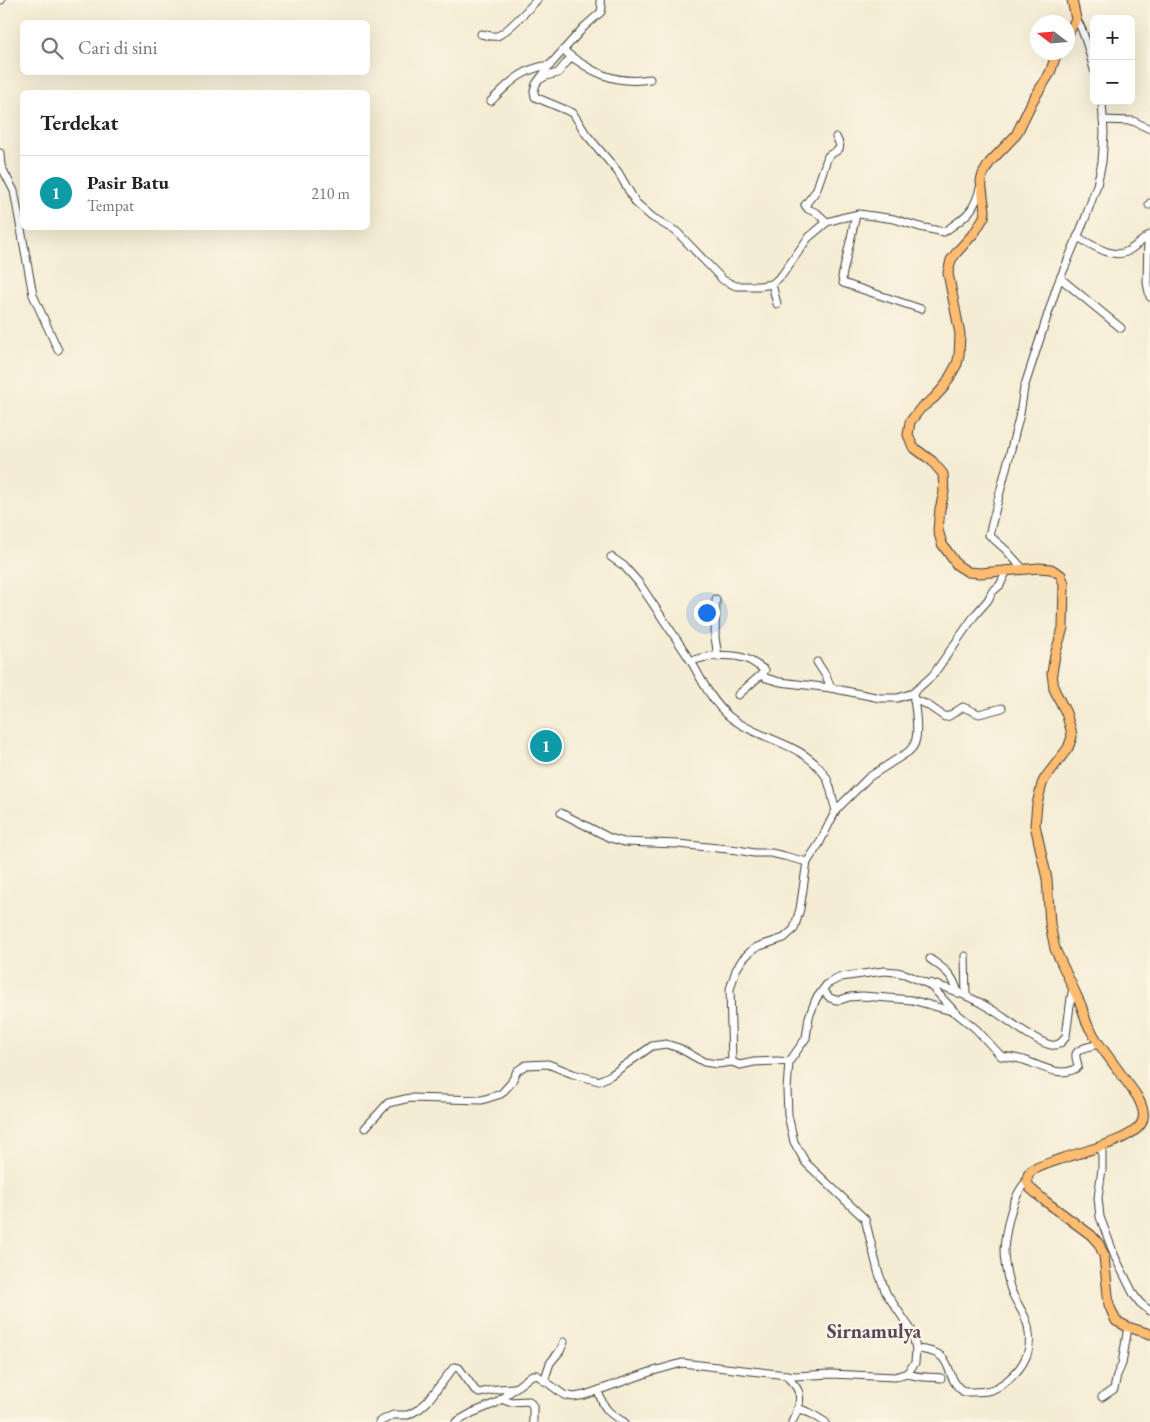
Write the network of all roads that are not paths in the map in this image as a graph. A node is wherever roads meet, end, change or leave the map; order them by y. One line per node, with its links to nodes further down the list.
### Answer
1 (537, 0): 5 (street)
2 (600, 0): 6 (street)
3 (1072, 0): 4 (main road)
4 (1076, 19): 9 (street)
5 (481, 34)
6 (564, 50): 7 (street); 10 (street)
7 (571, 57): 11 (street); 12 (street)
8 (1054, 60): 20 (main road)
9 (1091, 60)
10 (550, 66): 12 (street); 13 (street)
11 (650, 79)
12 (538, 81): 28 (street)
13 (492, 101)
14 (1102, 105): 15 (street)
15 (1103, 120): 16 (street); 26 (street)
16 (1150, 129)
17 (836, 137): 22 (street)
18 (0, 153): 19 (street)
19 (1, 166): 23 (street)
20 (981, 186): 21 (street); 35 (main road)
21 (856, 214): 22 (street); 31 (street)
22 (827, 222): 28 (street)
23 (20, 224)
24 (21, 230): 33 (street)
25 (1149, 235): 26 (street); 29 (street)
26 (1077, 237): 27 (street)
27 (1060, 278): 32 (street); 36 (street)
28 (772, 284): 30 (street)
29 (1150, 297)
30 (777, 304)
31 (921, 309)
32 (1121, 328)
33 (58, 350)
34 (611, 557): 39 (street)
35 (1007, 570): 36 (main road); 44 (street)
36 (1024, 570): 52 (main road)
37 (716, 599): 38 (street)
38 (718, 657): 39 (street); 41 (street)
39 (691, 661): 46 (street)
40 (817, 662): 42 (street)
41 (762, 674): 42 (street); 43 (street)
42 (831, 688): 44 (street)
43 (738, 695)
44 (913, 696): 45 (street); 46 (street)
45 (1002, 708)
46 (836, 810): 48 (street)
47 (561, 813): 48 (street)
48 (807, 862): 58 (street)
49 (965, 956): 55 (street)
50 (930, 959): 54 (street)
51 (920, 980): 53 (street); 54 (street); 56 (street)
52 (1073, 988): 55 (street); 57 (main road)
53 (823, 990): 56 (street); 59 (street)
54 (958, 993): 55 (street)
55 (966, 996)
56 (955, 1012): 57 (street)
57 (1099, 1044): 61 (main road)
58 (732, 1062): 59 (street); 60 (street)
59 (789, 1062): 69 (street)
60 (365, 1128)
61 (1102, 1145): 62 (main road); 64 (street)
62 (1026, 1181): 63 (main road); 69 (street)
63 (1091, 1235): 64 (street); 66 (main road)
64 (1107, 1237): 65 (street)
65 (1150, 1311)
66 (1128, 1327): 67 (main road); 76 (street)
67 (1150, 1334)
68 (564, 1342): 73 (street)
69 (916, 1349): 70 (street)
70 (908, 1373): 71 (street); 72 (street)
71 (786, 1375): 75 (street); 78 (street)
72 (941, 1378)
73 (544, 1381): 74 (street); 75 (street)
74 (515, 1388): 77 (street); 79 (street)
75 (598, 1391): 82 (street)
76 (1102, 1397)
77 (501, 1399): 80 (street); 81 (street)
78 (798, 1408): 83 (street); 84 (street)
79 (379, 1422)
80 (456, 1422)
81 (533, 1422)
82 (624, 1422)
83 (792, 1422)
84 (825, 1422)

